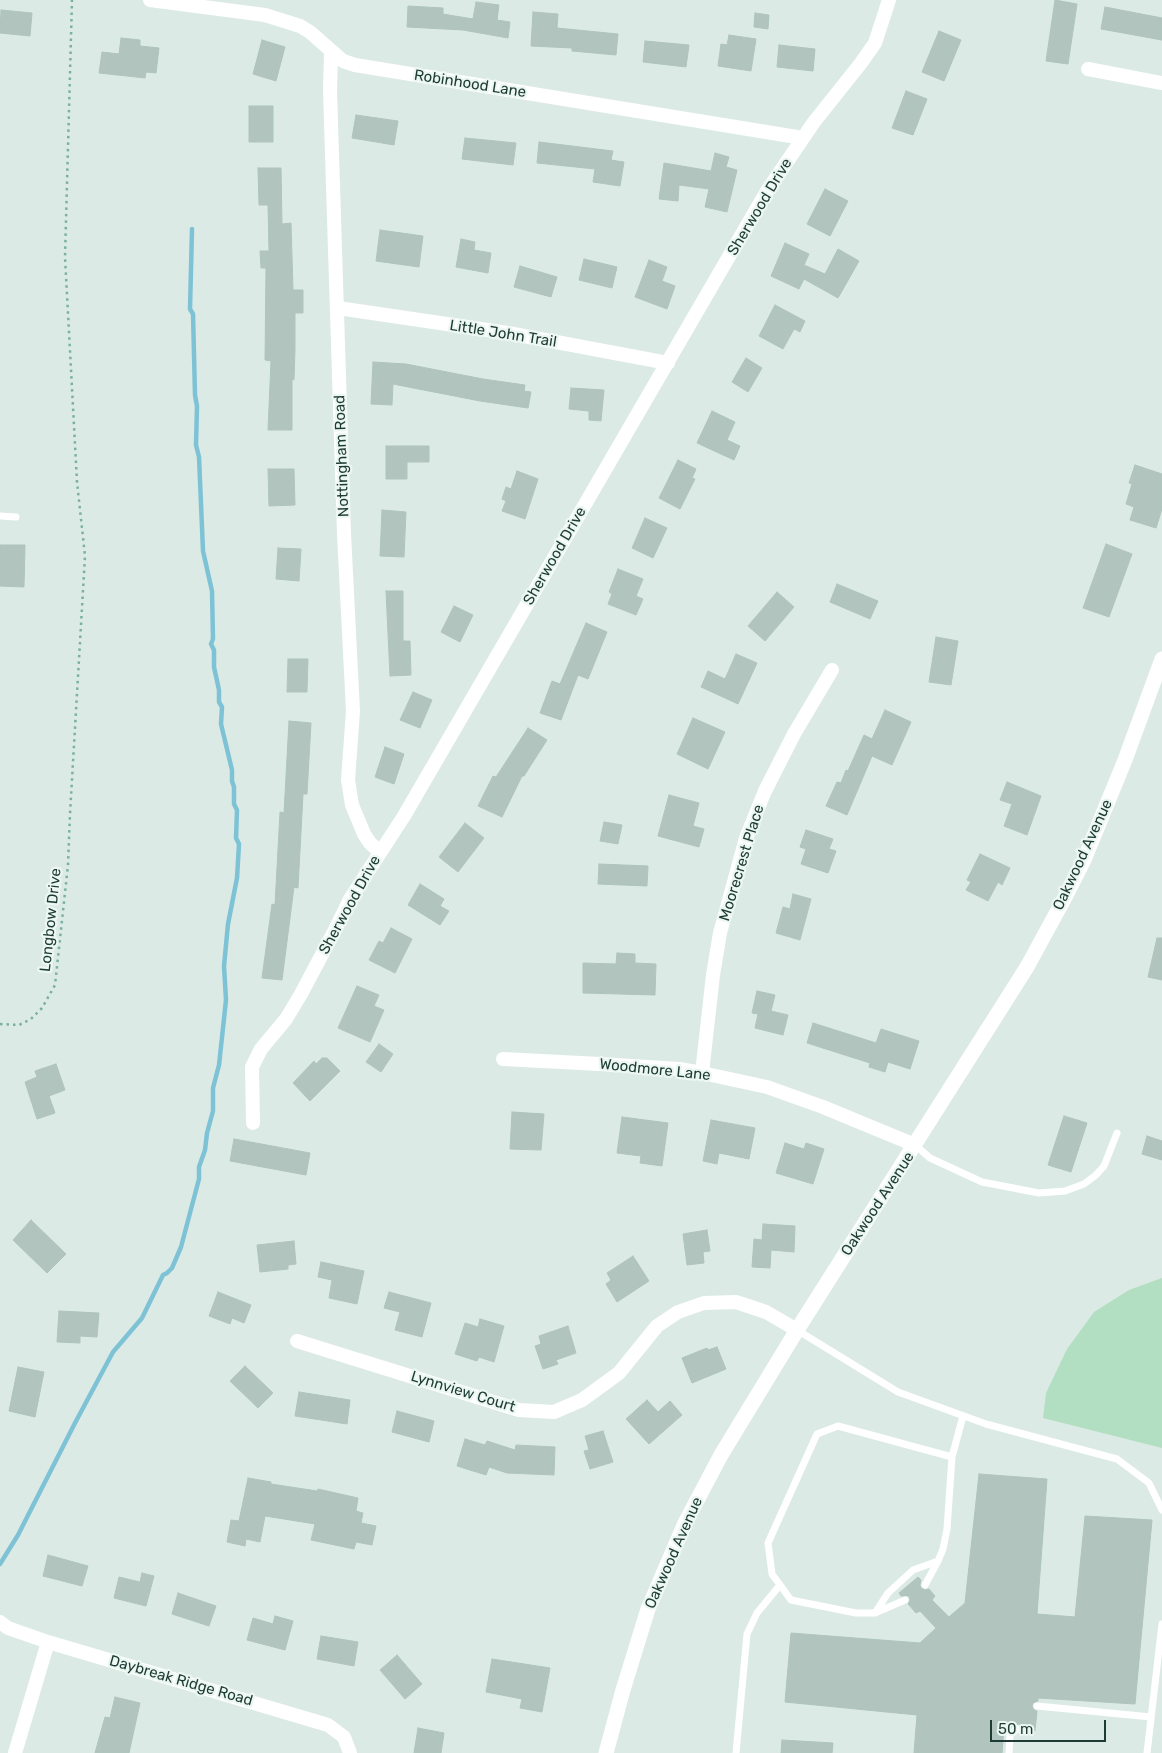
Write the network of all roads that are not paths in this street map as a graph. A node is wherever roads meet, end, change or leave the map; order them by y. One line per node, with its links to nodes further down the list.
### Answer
1 (150, 0): 3 (street, Robinhood Lane)
2 (889, 0): 6 (street, Sherwood Drive)
3 (331, 52): 6 (street, Robinhood Lane); 7 (street, Nottingham Road)
4 (1088, 69): 5 (street)
5 (1162, 83)
6 (803, 138): 8 (street, Sherwood Drive)
7 (338, 308): 8 (street, Little John Trail); 13 (street, Nottingham Road)
8 (668, 363): 13 (street, Sherwood Drive)
9 (0, 516): 10 (lane)
10 (16, 517)
11 (1162, 659): 18 (street, Oakwood Avenue)
12 (832, 670): 15 (street, Moorecrest Place)
13 (380, 852): 16 (street, Sherwood Drive)
14 (503, 1059): 15 (street, Woodmore Lane)
15 (702, 1072): 18 (street, Woodmore Lane)
16 (253, 1123)
17 (1117, 1133): 18 (lane)
18 (915, 1145): 19 (street, Oakwood Avenue)
19 (797, 1330): 20 (street, Lynnview Court); 21 (lane); 37 (street, Oakwood Avenue)
20 (297, 1341)
21 (963, 1416): 22 (lane); 23 (lane)
22 (952, 1457): 24 (lane); 26 (lane)
23 (1162, 1510)
24 (938, 1562): 25 (lane); 28 (lane)
25 (925, 1584)
26 (780, 1585): 28 (lane); 38 (lane)
27 (905, 1600): 28 (lane)
28 (875, 1613)
29 (0, 1622): 31 (street, Daybreak Ridge Road)
30 (1162, 1624): 33 (lane)
31 (48, 1642): 35 (street); 36 (street, Daybreak Ridge Road)
32 (1037, 1706): 33 (lane)
33 (1151, 1717): 40 (lane)
34 (1017, 1729): 39 (lane)
35 (15, 1753)
36 (350, 1753)
37 (606, 1753)
38 (736, 1753)
39 (1009, 1753)
40 (1147, 1753)

